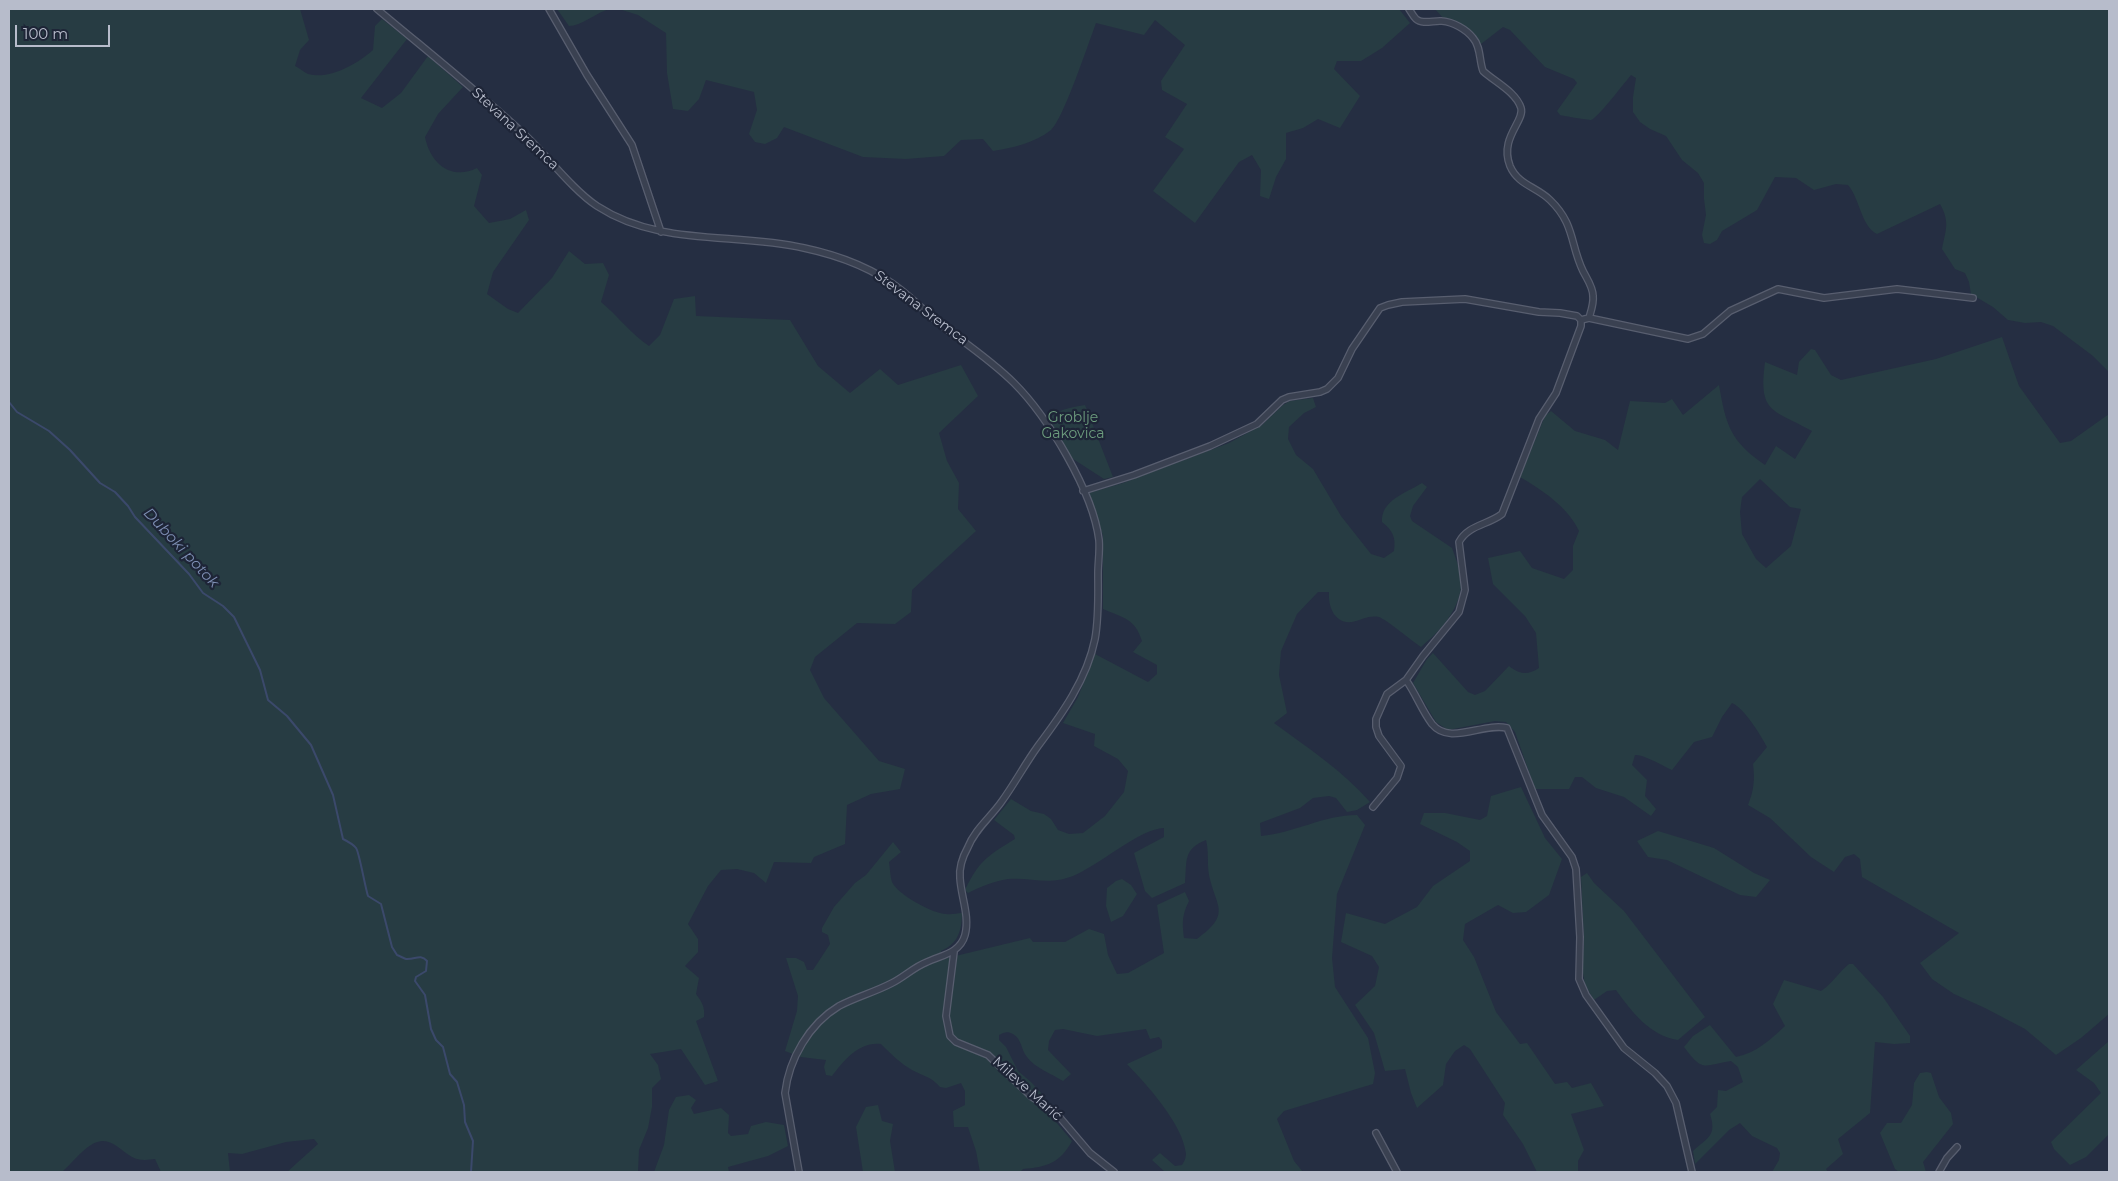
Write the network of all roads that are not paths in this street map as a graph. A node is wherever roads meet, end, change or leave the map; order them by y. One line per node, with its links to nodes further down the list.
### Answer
1 (377, 9): 4 (street, Stevana Sremca)
2 (549, 9): 4 (street)
3 (1409, 9): 6 (street)
4 (662, 232): 8 (street, Stevana Sremca)
5 (1972, 298): 6 (street)
6 (1590, 318): 7 (street)
7 (1581, 320): 8 (street); 9 (street)
8 (1083, 491): 11 (street, Stevana Sremca)
9 (1406, 680): 10 (street); 17 (street)
10 (1373, 807)
11 (954, 952): 14 (street); 15 (street, Mileve Marić)
12 (1376, 1133): 16 (street)
13 (1957, 1147): 18 (street)
14 (799, 1172)
15 (1114, 1172)
16 (1397, 1172)
17 (1692, 1172)
18 (1939, 1172)

